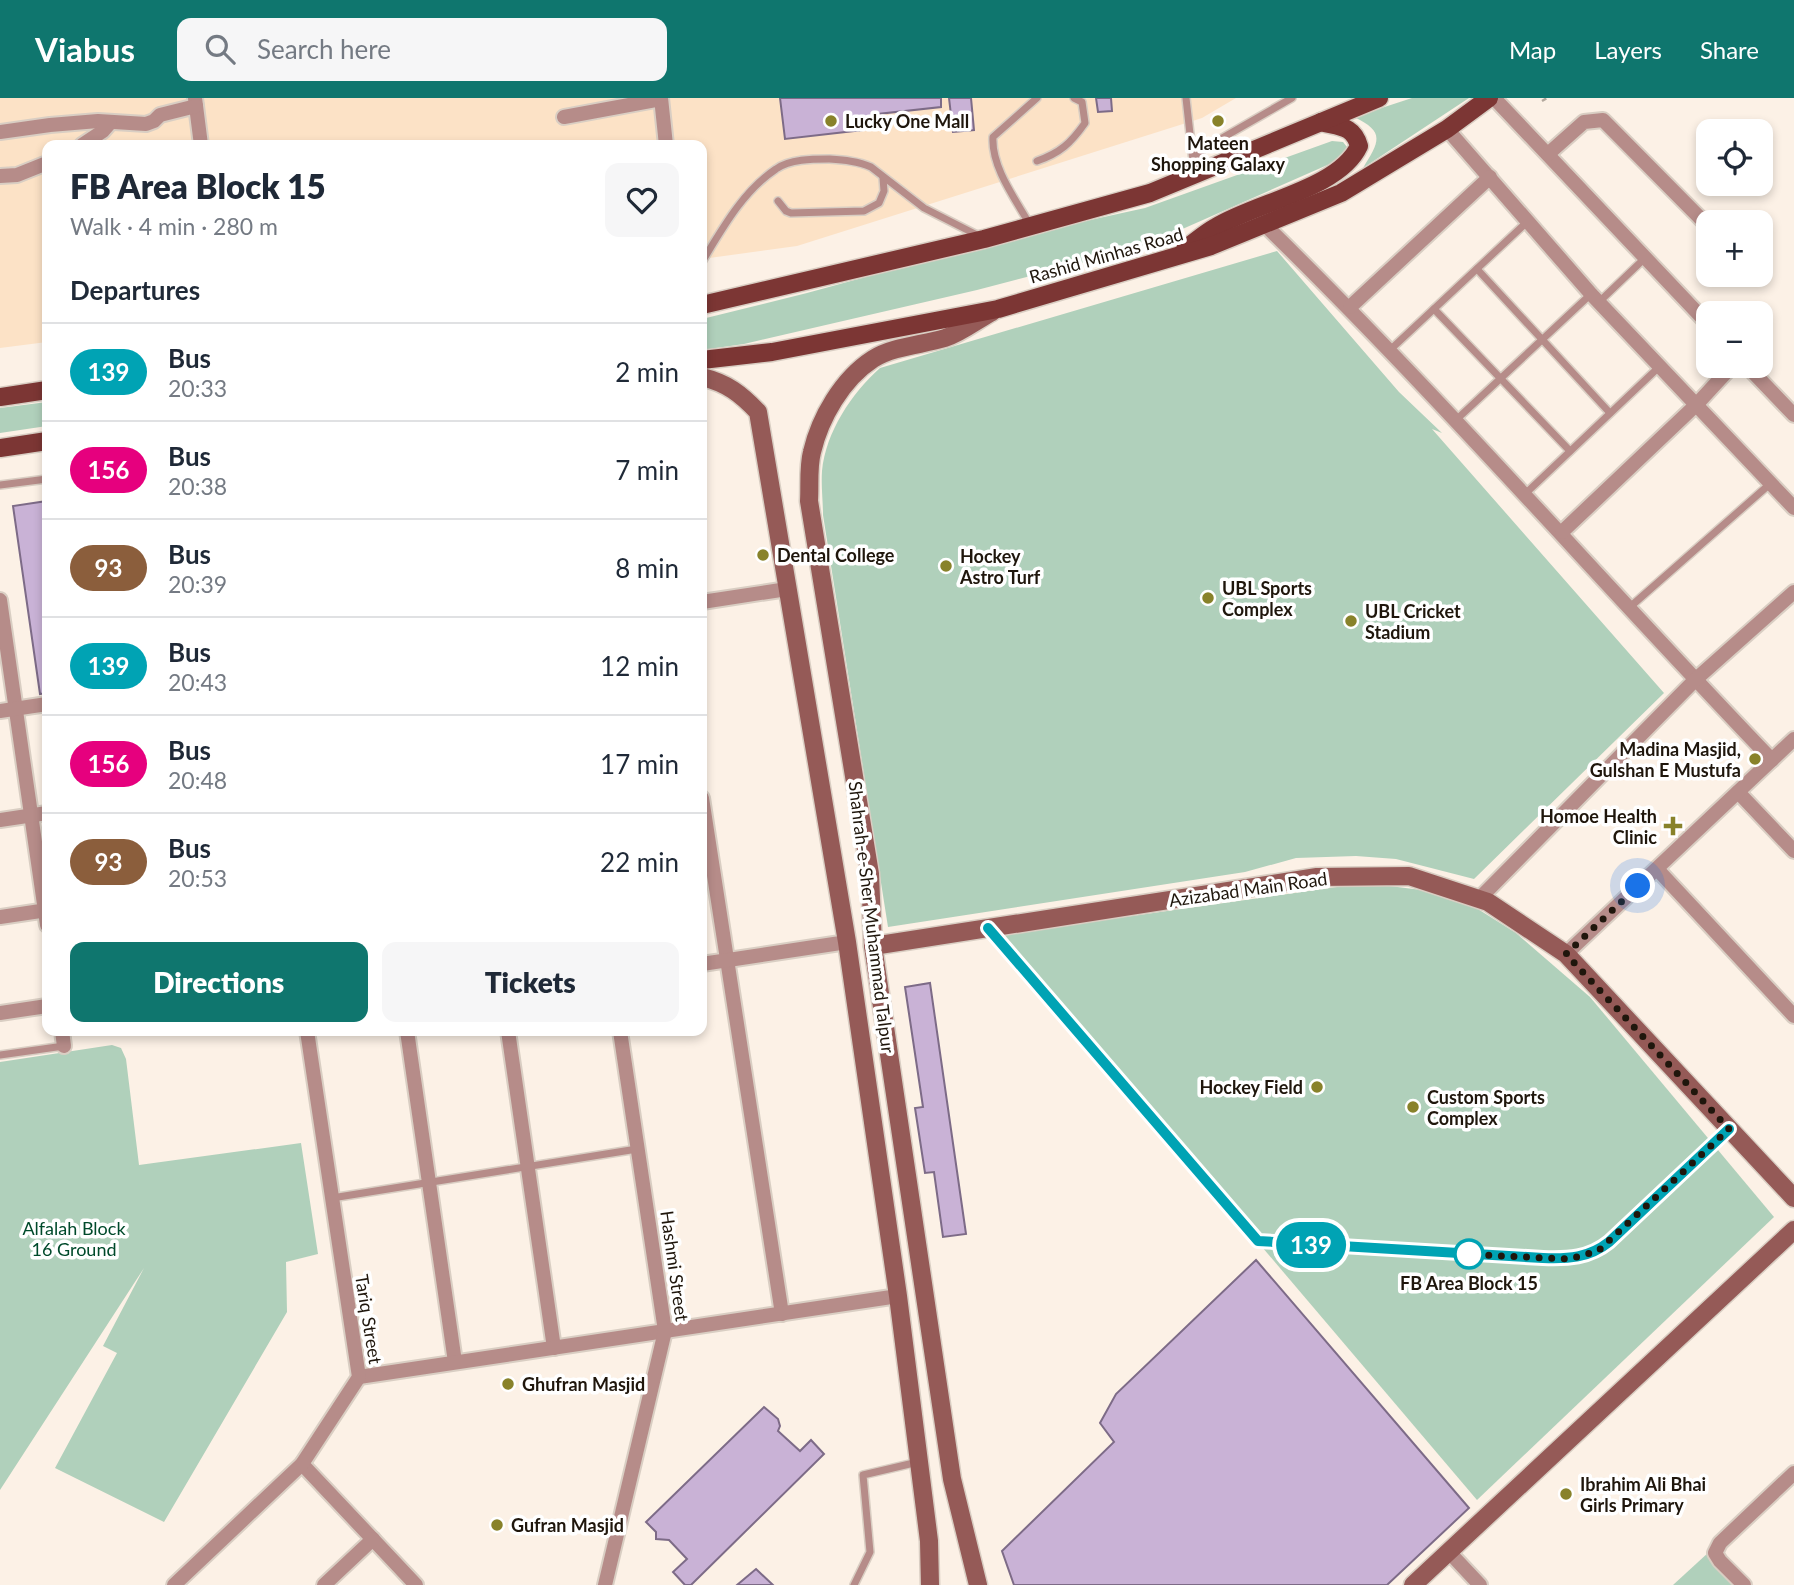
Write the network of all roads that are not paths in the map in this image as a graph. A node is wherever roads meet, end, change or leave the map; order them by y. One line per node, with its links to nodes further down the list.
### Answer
1 (661, 98): 9 (street); 16 (street)
2 (1037, 98): 29 (lane)
3 (1074, 98): 18 (lane)
4 (1186, 98): 19 (lane)
5 (1292, 98): 19 (lane)
6 (1379, 98): 10 (main road)
7 (1492, 98): 12 (main road, Rashid Minhas Road); 17 (street)
8 (195, 102): 11 (street); 15 (street)
9 (564, 117)
10 (1321, 122): 24 (main road); 32 (main road)
11 (110, 123): 13 (street); 14 (street)
12 (1447, 129): 22 (street); 28 (main road, Rashid Minhas Road)
13 (0, 132)
14 (90, 140)
15 (200, 140)
16 (665, 140)
17 (1548, 154): 26 (street); 33 (street)
18 (1037, 161)
19 (1193, 162): 24 (lane)
20 (42, 165): 21 (street)
21 (0, 176)
22 (1490, 177): 27 (street); 37 (street)
23 (883, 178): 25 (lane); 30 (lane); 31 (lane)
24 (1177, 182): 29 (main road)
25 (778, 201)
26 (1696, 214)
27 (1528, 221): 34 (lane); 35 (street)
28 (1265, 225): 32 (main road, Rashid Minhas Road); 37 (street)
29 (1030, 226): 30 (main road)
30 (984, 239): 36 (main road)
31 (707, 254)
32 (1174, 257): 38 (main road, Rashid Minhas Road)
33 (1645, 258): 35 (lane); 40 (street)
34 (1477, 269): 39 (lane); 41 (lane)
35 (1595, 298): 41 (lane); 44 (street)
36 (707, 303)
37 (1350, 307): 42 (street)
38 (999, 309): 43 (main road, Rashid Minhas Road); 92 (main road, Shahrah-e-Sher Muhammad Talpur)
39 (1434, 309): 42 (lane); 48 (lane)
40 (1696, 311)
41 (1543, 340): 48 (lane); 54 (lane)
42 (1390, 350): 56 (street)
43 (707, 359)
44 (1660, 366): 53 (street); 54 (lane)
45 (707, 378): 49 (main road, Shahrah-e-Sher Muhammad Talpur)
46 (1721, 378): 53 (street)
47 (1759, 378): 55 (street)
48 (1501, 379): 56 (lane); 61 (lane)
49 (720, 381): 50 (lane); 68 (main road, Shahrah-e-Sher Muhammad Talpur)
50 (707, 383)
51 (42, 390): 52 (main road)
52 (0, 396)
53 (1696, 404): 63 (street); 67 (street)
54 (1610, 413): 61 (lane)
55 (1794, 415)
56 (1457, 420): 65 (street)
57 (42, 440): 59 (main road)
58 (42, 441): 60 (main road)
59 (0, 442)
60 (0, 448)
61 (1570, 451): 65 (lane)
62 (42, 480): 64 (lane)
63 (1771, 482): 66 (street); 72 (lane)
64 (0, 485)
65 (1525, 494): 67 (street)
66 (1794, 508)
67 (1562, 532): 72 (street)
68 (788, 589): 71 (street); 91 (main road, Shahrah-e-Sher Muhammad Talpur)
69 (1794, 592): 73 (street)
70 (0, 600): 75 (street)
71 (707, 601)
72 (1630, 607): 73 (street)
73 (1695, 680): 78 (street); 87 (street)
74 (42, 705): 75 (street)
75 (16, 709): 76 (street); 81 (street)
76 (0, 712)
77 (1794, 739): 78 (street)
78 (1772, 760): 79 (street)
79 (1738, 792): 84 (street); 85 (street)
80 (42, 814): 81 (street)
81 (32, 815): 82 (street); 86 (street)
82 (0, 820)
83 (707, 829): 94 (street)
84 (1794, 851)
85 (1657, 869): 93 (street); 98 (street)
86 (42, 882)
87 (1479, 899): 90 (main road, Azizabad Main Road); 93 (main road, Azizabad Main Road)
88 (42, 915): 89 (street)
89 (0, 918)
90 (988, 928): 92 (main road, Azizabad Main Road); 105 (lane)
91 (847, 942): 94 (street); 112 (main road, Shahrah-e-Sher Muhammad Talpur)
92 (873, 946): 129 (main road, Shahrah-e-Sher Muhammad Talpur)
93 (1566, 954): 105 (main road, Azizabad Main Road)
94 (728, 960): 95 (street); 113 (street)
95 (707, 963)
96 (42, 1007): 97 (street)
97 (0, 1013)
98 (1794, 1016)
99 (308, 1036): 109 (street, Tariq Street)
100 (408, 1036): 108 (street)
101 (509, 1036): 107 (street)
102 (621, 1036): 106 (street, Hashmi Street)
103 (63, 1038): 104 (lane)
104 (0, 1055)
105 (1729, 1129): 110 (main road, Azizabad Main Road)
106 (638, 1149): 107 (lane); 114 (street, Hashmi Street)
107 (528, 1167): 108 (lane); 115 (street)
108 (429, 1183): 109 (lane); 116 (street)
109 (332, 1198): 117 (street, Tariq Street)
110 (1794, 1198)
111 (1794, 1230): 122 (main road)
112 (898, 1296): 113 (street); 118 (main road, Shahrah-e-Sher Muhammad Talpur)
113 (782, 1314): 114 (street)
114 (666, 1331): 115 (street); 126 (street, Hashmi Street)
115 (554, 1348): 116 (street)
116 (456, 1362): 117 (street)
117 (359, 1377): 119 (street, Tariq Street)
118 (919, 1462): 127 (lane); 128 (main road, Shahrah-e-Sher Muhammad Talpur)
119 (302, 1464): 121 (street); 123 (street, Tariq Street)
120 (1792, 1479): 132 (street)
121 (373, 1539): 124 (street); 125 (street)
122 (1449, 1552): 130 (main road); 131 (street)
123 (174, 1585)
124 (324, 1585)
125 (416, 1585)
126 (605, 1585)
127 (854, 1585)
128 (930, 1585)
129 (978, 1585)
130 (1413, 1585)
131 (1480, 1585)
132 (1744, 1585)

